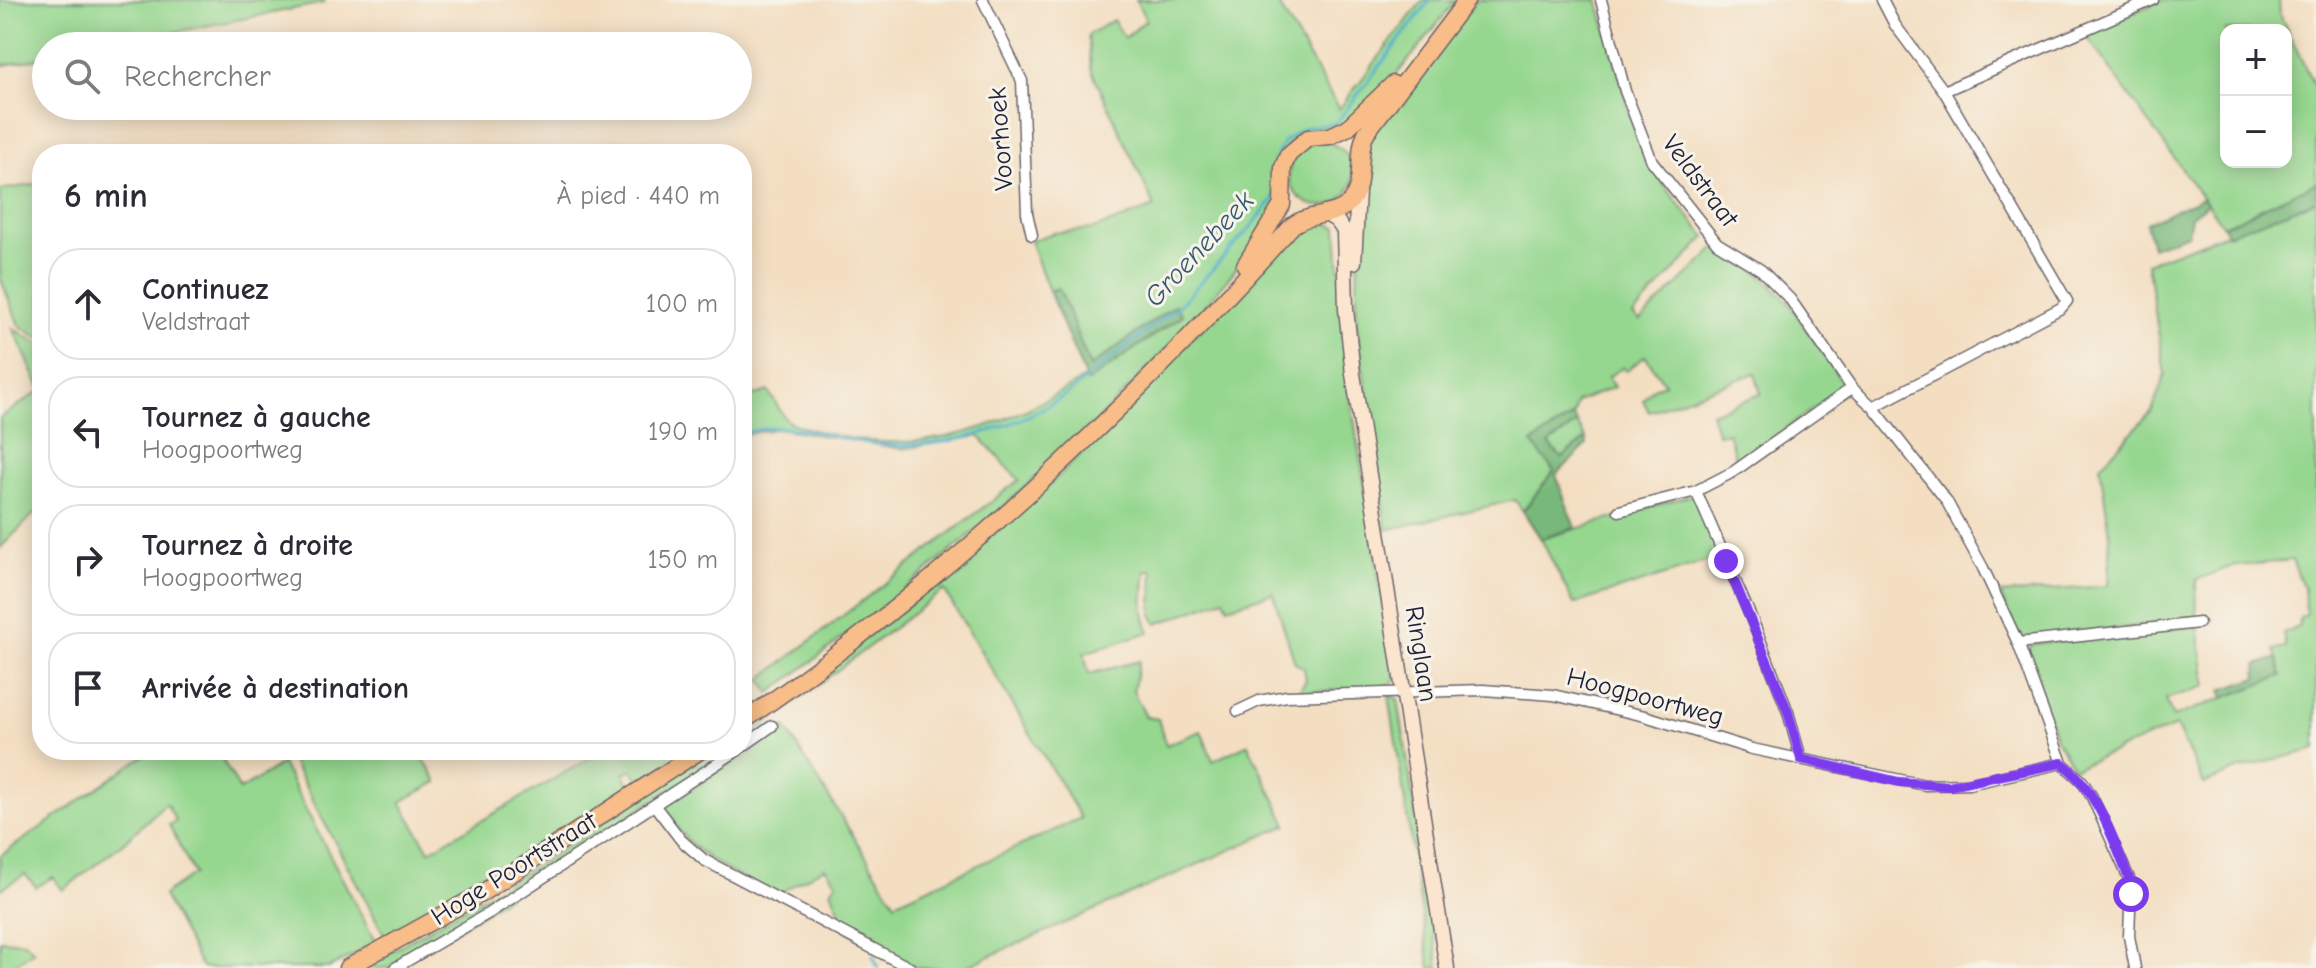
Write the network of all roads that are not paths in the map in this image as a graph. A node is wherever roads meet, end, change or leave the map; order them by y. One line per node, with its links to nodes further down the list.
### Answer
1 (983, 0): 12 (street, Voorhoek)
2 (1467, 0): 6 (main road)
3 (1601, 0): 15 (street, Veldstraat)
4 (1882, 0): 7 (street)
5 (2153, 0): 7 (street)
6 (1438, 36): 8 (main road); 9 (main road)
7 (1944, 91): 16 (street)
8 (1330, 136): 9 (main road); 10 (main road)
9 (1360, 176): 11 (main road); 14 (main road, Ringlaan)
10 (1283, 181): 11 (main road); 13 (main road)
11 (1321, 213): 13 (main road); 14 (main road, Ringlaan)
12 (1032, 235)
13 (1211, 312): 23 (main road)
14 (1350, 346): 21 (main road, Ringlaan)
15 (1852, 388): 16 (street, Veldstraat); 17 (street)
16 (1873, 407): 20 (street, Veldstraat)
17 (1696, 491): 18 (street); 26 (street)
18 (1619, 511)
19 (2199, 623): 20 (street)
20 (2018, 643): 29 (street, Veldstraat)
21 (1403, 692): 22 (street, Hoogpoortweg); 26 (street, Hoogpoortweg); 34 (main road, Ringlaan)
22 (1238, 711)
23 (752, 715)
24 (772, 726): 25 (street, Hoge Poortstraat)
25 (752, 740)
26 (1801, 759): 29 (street, Hoogpoortweg)
27 (686, 760): 31 (main road)
28 (724, 760): 30 (street, Hoge Poortstraat)
29 (2062, 763): 35 (street, Veldstraat)
30 (655, 806): 32 (street, Hoge Poortstraat); 33 (street)
31 (347, 968)
32 (395, 968)
33 (910, 968)
34 (1447, 968)
35 (2135, 968)

